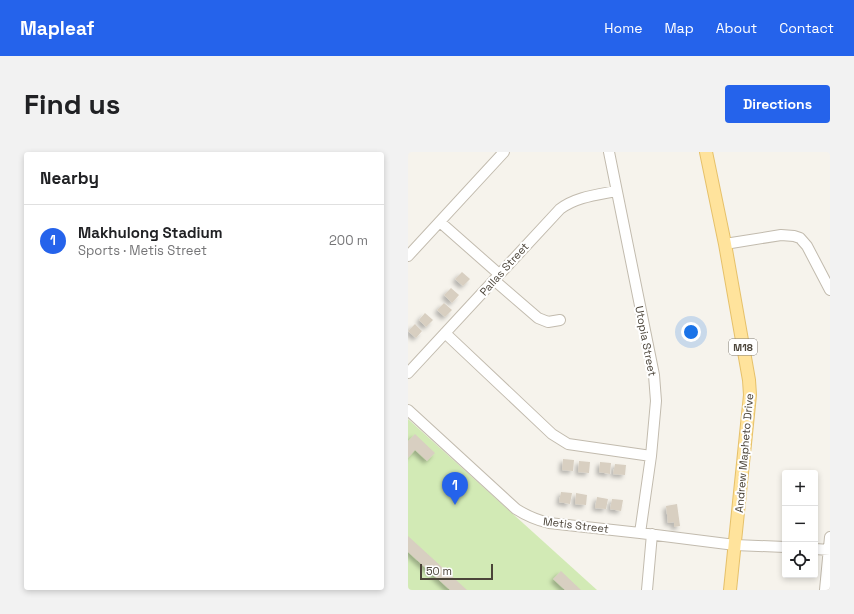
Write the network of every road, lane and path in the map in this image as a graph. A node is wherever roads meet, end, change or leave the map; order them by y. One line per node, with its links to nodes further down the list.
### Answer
1 (504, 152): 5 (street)
2 (608, 152): 4 (street, Utopia Street)
3 (706, 152): 6 (main road, Andrew Mapheto Drive / M18)
4 (616, 191): 8 (street, Pallas Street); 14 (street, Utopia Street)
5 (440, 222): 7 (street); 8 (street)
6 (725, 244): 9 (street); 18 (main road, Andrew Mapheto Drive / M18)
7 (408, 256)
8 (497, 277): 10 (street); 11 (street, Pallas Street)
9 (830, 290)
10 (560, 320)
11 (445, 333): 12 (street, Pallas Street); 14 (street)
12 (408, 373)
13 (408, 410): 15 (street, Metis Street)
14 (651, 456): 15 (street, Utopia Street)
15 (640, 533): 16 (street, Metis Street)
16 (652, 534): 18 (street, Metis Street); 22 (street)
17 (830, 537): 21 (street)
18 (735, 545): 19 (street, Metis Street); 23 (main road, Andrew Mapheto Drive / M18)
19 (782, 547)
20 (818, 549): 21 (street)
21 (829, 550): 24 (street)
22 (647, 590)
23 (730, 590)
24 (825, 590)

